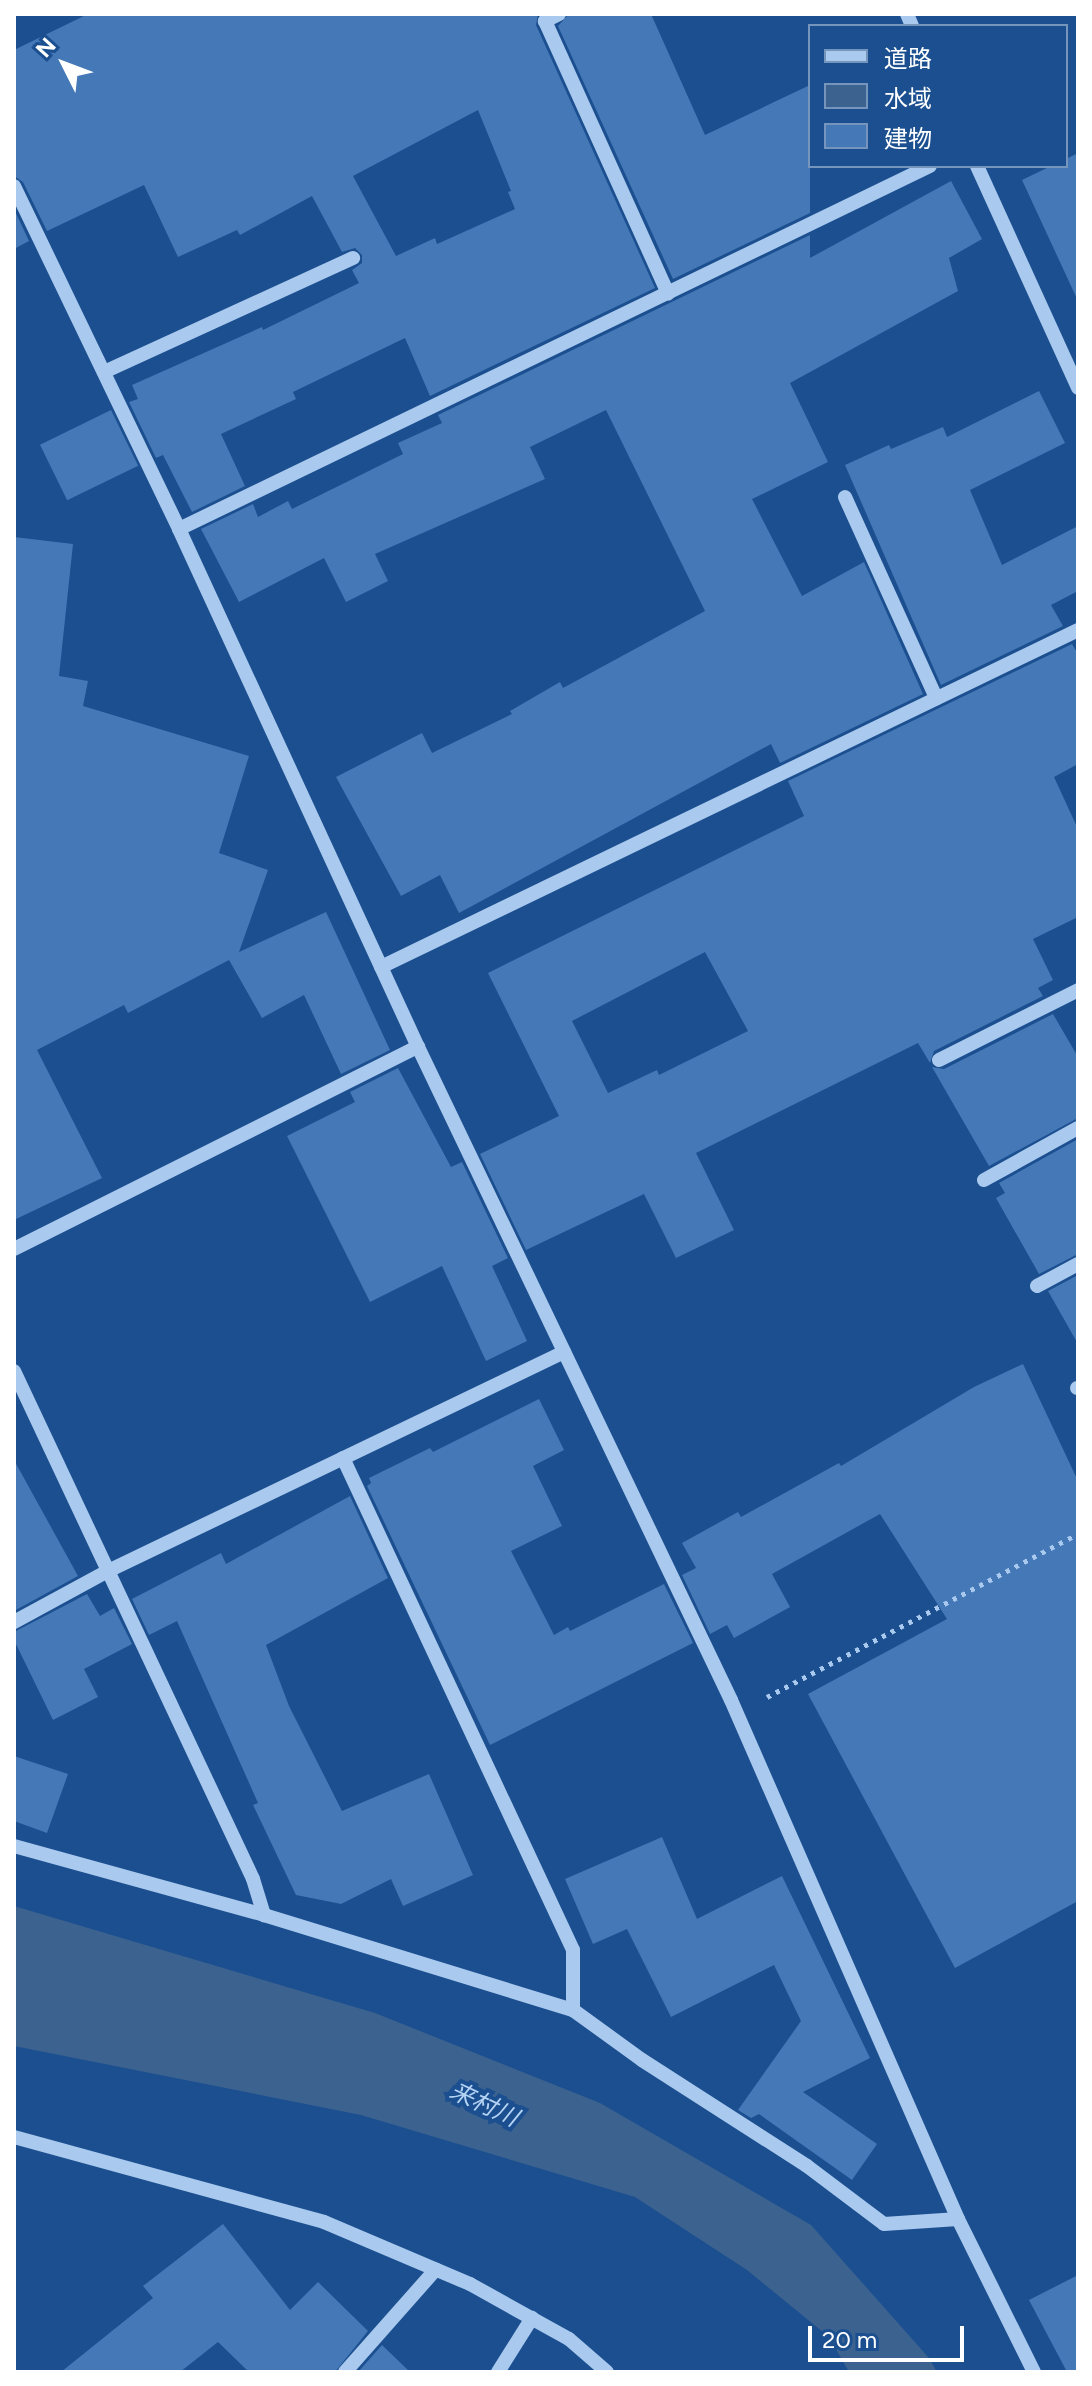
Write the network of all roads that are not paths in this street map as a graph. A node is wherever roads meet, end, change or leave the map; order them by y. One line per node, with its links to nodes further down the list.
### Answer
1 (559, 14): 6 (street)
2 (926, 168): 6 (street)
3 (978, 168): 8 (street)
4 (14, 186): 7 (street)
5 (353, 258): 7 (street)
6 (668, 293): 10 (street)
7 (104, 372): 10 (street)
8 (1078, 388)
9 (845, 497): 12 (street)
10 (179, 529): 13 (street)
11 (1078, 630): 12 (street)
12 (936, 698): 13 (street)
13 (381, 967): 15 (street)
14 (1077, 993): 16 (street)
15 (418, 1047): 19 (street); 22 (street)
16 (939, 1060)
17 (1078, 1128): 18 (street)
18 (984, 1180)
19 (14, 1249)
20 (1078, 1264): 21 (street)
21 (1037, 1286)
22 (564, 1352): 24 (street); 31 (street)
23 (14, 1371): 25 (street)
24 (343, 1458): 25 (street); 29 (street)
25 (108, 1571): 26 (street); 28 (street)
26 (14, 1622)
27 (14, 1846): 28 (street)
28 (264, 1915): 29 (street)
29 (573, 2010): 31 (street)
30 (14, 2137): 32 (street)
31 (958, 2219): 37 (street)
32 (436, 2269): 33 (street); 34 (street)
33 (532, 2318): 35 (street); 36 (street)
34 (345, 2372)
35 (498, 2372)
36 (607, 2372)
37 (1034, 2372)

